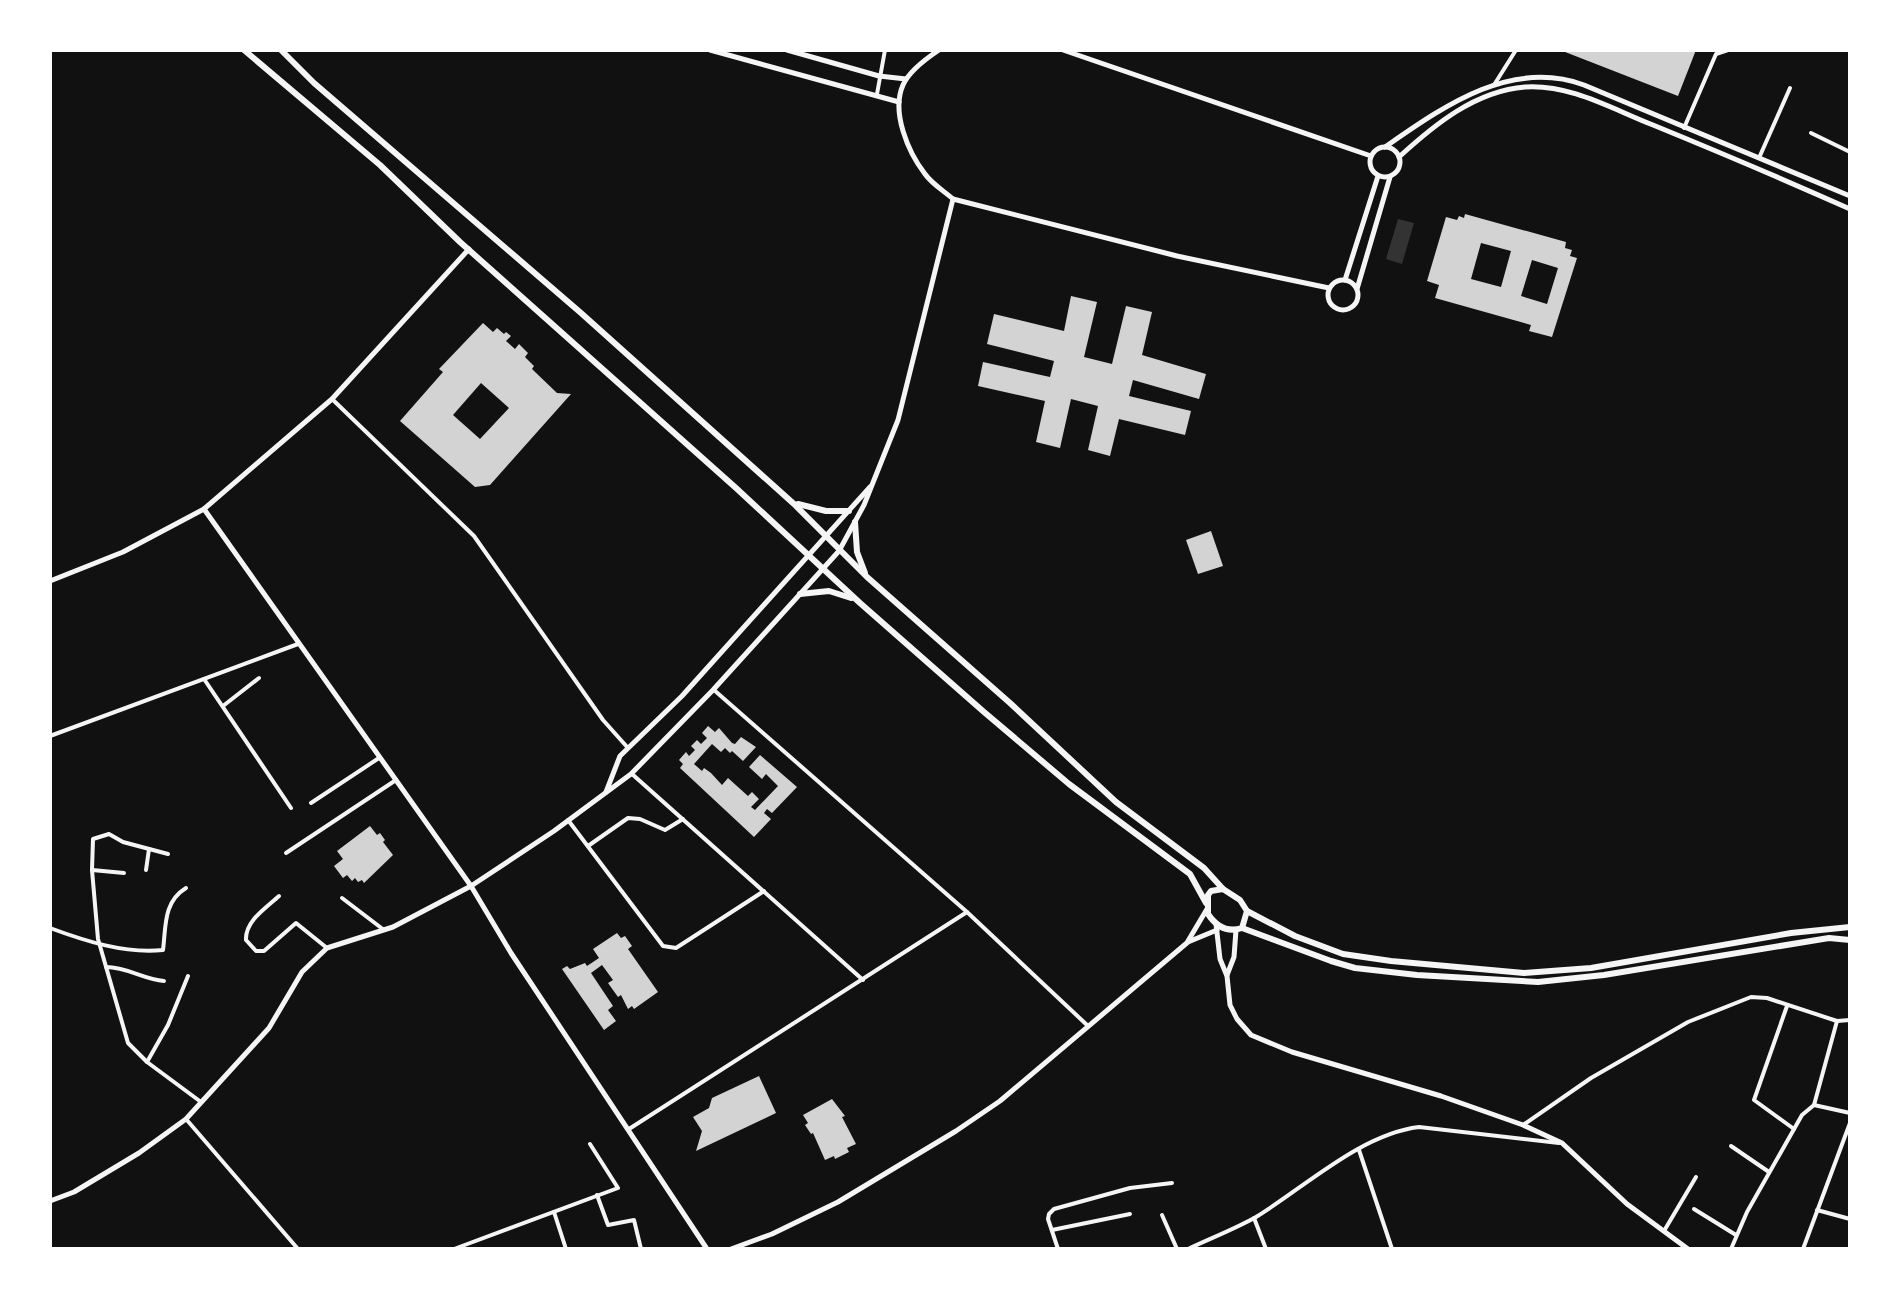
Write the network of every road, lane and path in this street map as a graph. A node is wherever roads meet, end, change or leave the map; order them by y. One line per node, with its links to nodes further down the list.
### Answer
1 (244, 50): 32 (main road)
2 (281, 50): 11 (main road)
3 (292, 50): 11 (main road)
4 (710, 50): 16 (street)
5 (787, 50): 12 (street)
6 (885, 50): 12 (street)
7 (939, 50): 13 (street)
8 (1063, 50): 22 (street)
9 (1516, 50): 14 (street)
10 (1728, 50): 18 (street)
11 (292, 63): 38 (main road)
12 (879, 76): 13 (street); 16 (street)
13 (906, 79): 17 (street)
14 (1494, 85): 18 (street); 20 (street)
15 (1790, 88): 24 (street)
16 (877, 94): 17 (street)
17 (899, 102): 29 (street)
18 (1684, 128): 24 (street)
19 (1811, 133): 21 (street)
20 (1385, 147): 22 (street); 23 (street)
21 (1850, 152)
22 (1371, 156): 25 (street)
23 (1399, 157): 26 (street); 30 (street)
24 (1759, 158): 27 (street)
25 (1378, 176): 26 (street); 33 (street)
26 (1390, 177): 35 (street)
27 (1841, 192): 28 (street); 30 (street)
28 (1850, 196)
29 (953, 199): 34 (street); 37 (street)
30 (1836, 203): 31 (street)
31 (1850, 209)
32 (469, 249): 36 (street); 44 (main road)
33 (1345, 280): 34 (street); 35 (street)
34 (1329, 288): 35 (street)
35 (1357, 289)
36 (332, 399): 39 (street); 56 (street)
37 (873, 483): 40 (street); 41 (street)
38 (794, 504): 40 (main road); 42 (main road)
39 (204, 509): 47 (street); 50 (street)
40 (849, 511): 42 (street)
41 (855, 522): 43 (street); 46 (main road)
42 (824, 536): 43 (main road); 44 (street)
43 (839, 551): 45 (street); 46 (main road)
44 (807, 555): 45 (main road); 56 (street)
45 (823, 570): 48 (street); 49 (main road)
46 (867, 577): 74 (main road)
47 (50, 581)
48 (800, 594): 49 (main road); 53 (street)
49 (855, 599): 78 (main road)
50 (298, 644): 52 (street); 57 (street)
51 (259, 678): 54 (street)
52 (204, 679): 54 (street); 55 (street)
53 (713, 690): 58 (street); 80 (street)
54 (223, 706): 62 (street)
55 (50, 736)
56 (628, 748): 60 (street)
57 (379, 758): 59 (street); 61 (street)
58 (631, 774): 60 (street); 63 (street)
59 (396, 780): 67 (street); 72 (street)
60 (605, 793): 64 (street)
61 (311, 803)
62 (291, 808)
63 (683, 819): 65 (street); 75 (street)
64 (568, 820): 65 (street); 72 (street)
65 (588, 846): 75 (street)
66 (149, 849): 68 (street); 69 (street); 70 (street)
67 (286, 853)
68 (168, 854)
69 (92, 870): 71 (street); 88 (street)
70 (146, 870)
71 (124, 873)
72 (471, 886): 85 (street); 106 (street)
73 (186, 888): 88 (street)
74 (1223, 889): 78 (main road); 79 (main road)
75 (764, 891): 93 (street)
76 (279, 896): 89 (street)
77 (342, 898): 85 (street)
78 (1207, 906): 81 (main road); 87 (street)
79 (1247, 911): 82 (main road); 84 (main road)
80 (967, 912): 93 (street); 98 (street)
81 (1218, 927): 84 (main road); 87 (street); 92 (street)
82 (1850, 927)
83 (50, 928): 88 (street)
84 (1239, 929): 86 (main road); 92 (street)
85 (384, 930): 89 (street)
86 (1850, 940)
87 (1188, 942): 98 (street)
88 (100, 944): 90 (street)
89 (327, 948): 100 (street)
90 (106, 967): 94 (street); 99 (street)
91 (188, 976): 99 (street)
92 (1227, 976): 105 (street)
93 (863, 980): 106 (street)
94 (164, 981)
95 (1787, 1006): 97 (street); 105 (street); 107 (street)
96 (1850, 1020): 97 (street)
97 (1837, 1021): 101 (street)
98 (1087, 1025): 132 (street)
99 (147, 1062): 100 (street)
100 (201, 1102): 103 (street)
101 (1814, 1105): 102 (street); 107 (street)
102 (1850, 1113)
103 (186, 1119): 116 (street); 127 (street)
104 (1850, 1123): 118 (street)
105 (1523, 1125): 108 (street)
106 (629, 1129): 131 (street)
107 (1794, 1129): 112 (street)
108 (1562, 1143): 111 (street); 125 (street)
109 (590, 1144): 115 (street)
110 (1731, 1146): 112 (street)
111 (1359, 1150): 122 (street); 137 (street)
112 (1769, 1172): 126 (street)
113 (1696, 1177): 125 (street)
114 (1172, 1183): 124 (street)
115 (597, 1195): 119 (street); 130 (street)
116 (50, 1201)
117 (1694, 1209): 126 (street)
118 (1817, 1210): 123 (street); 140 (street)
119 (554, 1212): 128 (street); 129 (street)
120 (1130, 1214): 124 (street)
121 (1162, 1215): 134 (street)
122 (1254, 1218): 135 (street); 136 (street)
123 (1850, 1219)
124 (1052, 1230): 133 (street)
125 (1664, 1231): 138 (street)
126 (1737, 1235): 139 (street)
127 (298, 1249)
128 (454, 1249)
129 (566, 1249)
130 (641, 1249)
131 (707, 1249)
132 (731, 1249)
133 (1058, 1249)
134 (1177, 1249)
135 (1188, 1249)
136 (1266, 1249)
137 (1392, 1249)
138 (1688, 1249)
139 (1731, 1249)
140 (1803, 1249)

